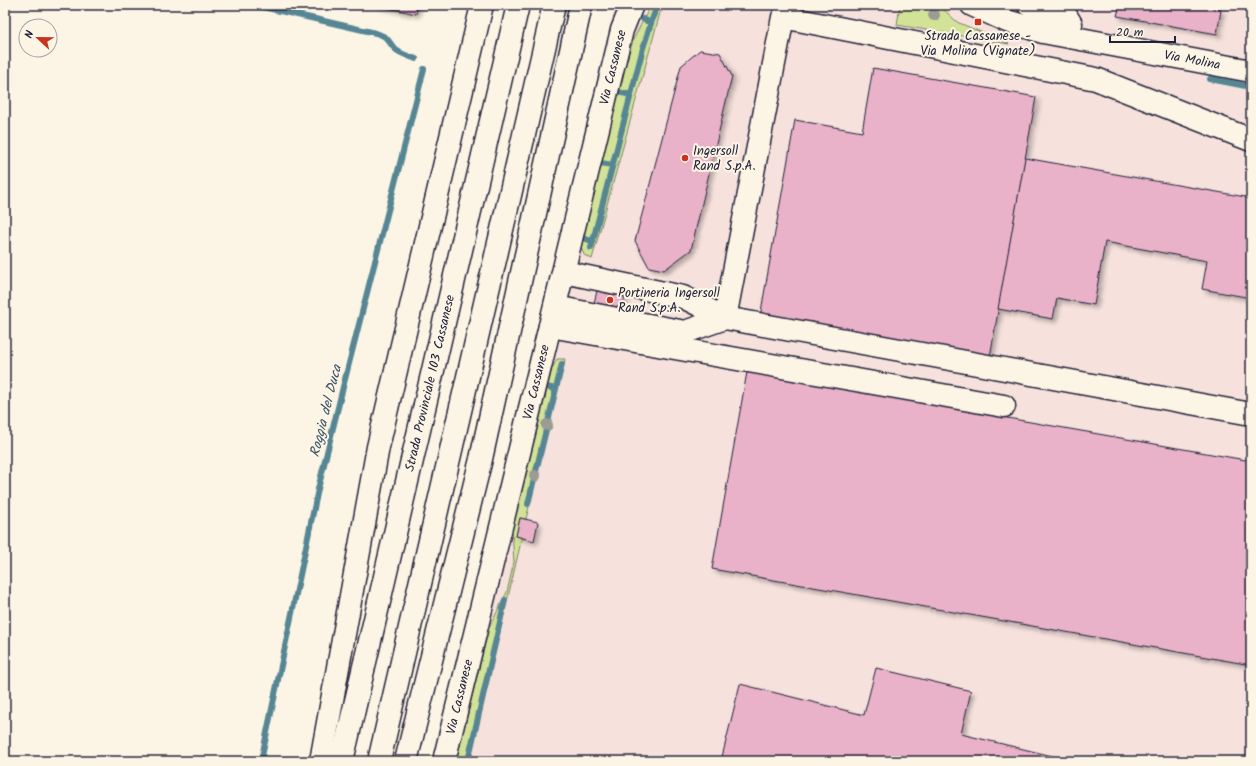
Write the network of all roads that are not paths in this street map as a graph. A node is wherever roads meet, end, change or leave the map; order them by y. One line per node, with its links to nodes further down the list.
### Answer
1 (482, 5): 18 (main road)
2 (518, 5): 19 (main road, Strada Provinciale 103 Cassanese)
3 (554, 5): 20 (main road)
4 (581, 5): 21 (main road)
5 (632, 5): 13 (main road, Via Cassanese)
6 (972, 5): 11 (main road, Via Molina)
7 (1003, 5): 9 (main road, Via Molina)
8 (1028, 5): 9 (main road)
9 (1061, 16): 10 (main road, Via Molina)
10 (1251, 58)
11 (1251, 71)
12 (1251, 140): 15 (main road)
13 (564, 272): 14 (main road, Via Cassanese); 15 (main road)
14 (553, 317): 15 (main road); 16 (main road); 22 (main road, Via Cassanese)
15 (725, 318): 17 (main road)
16 (1004, 406)
17 (1251, 414)
18 (321, 761)
19 (342, 761)
20 (379, 761)
21 (406, 761)
22 (444, 761)

